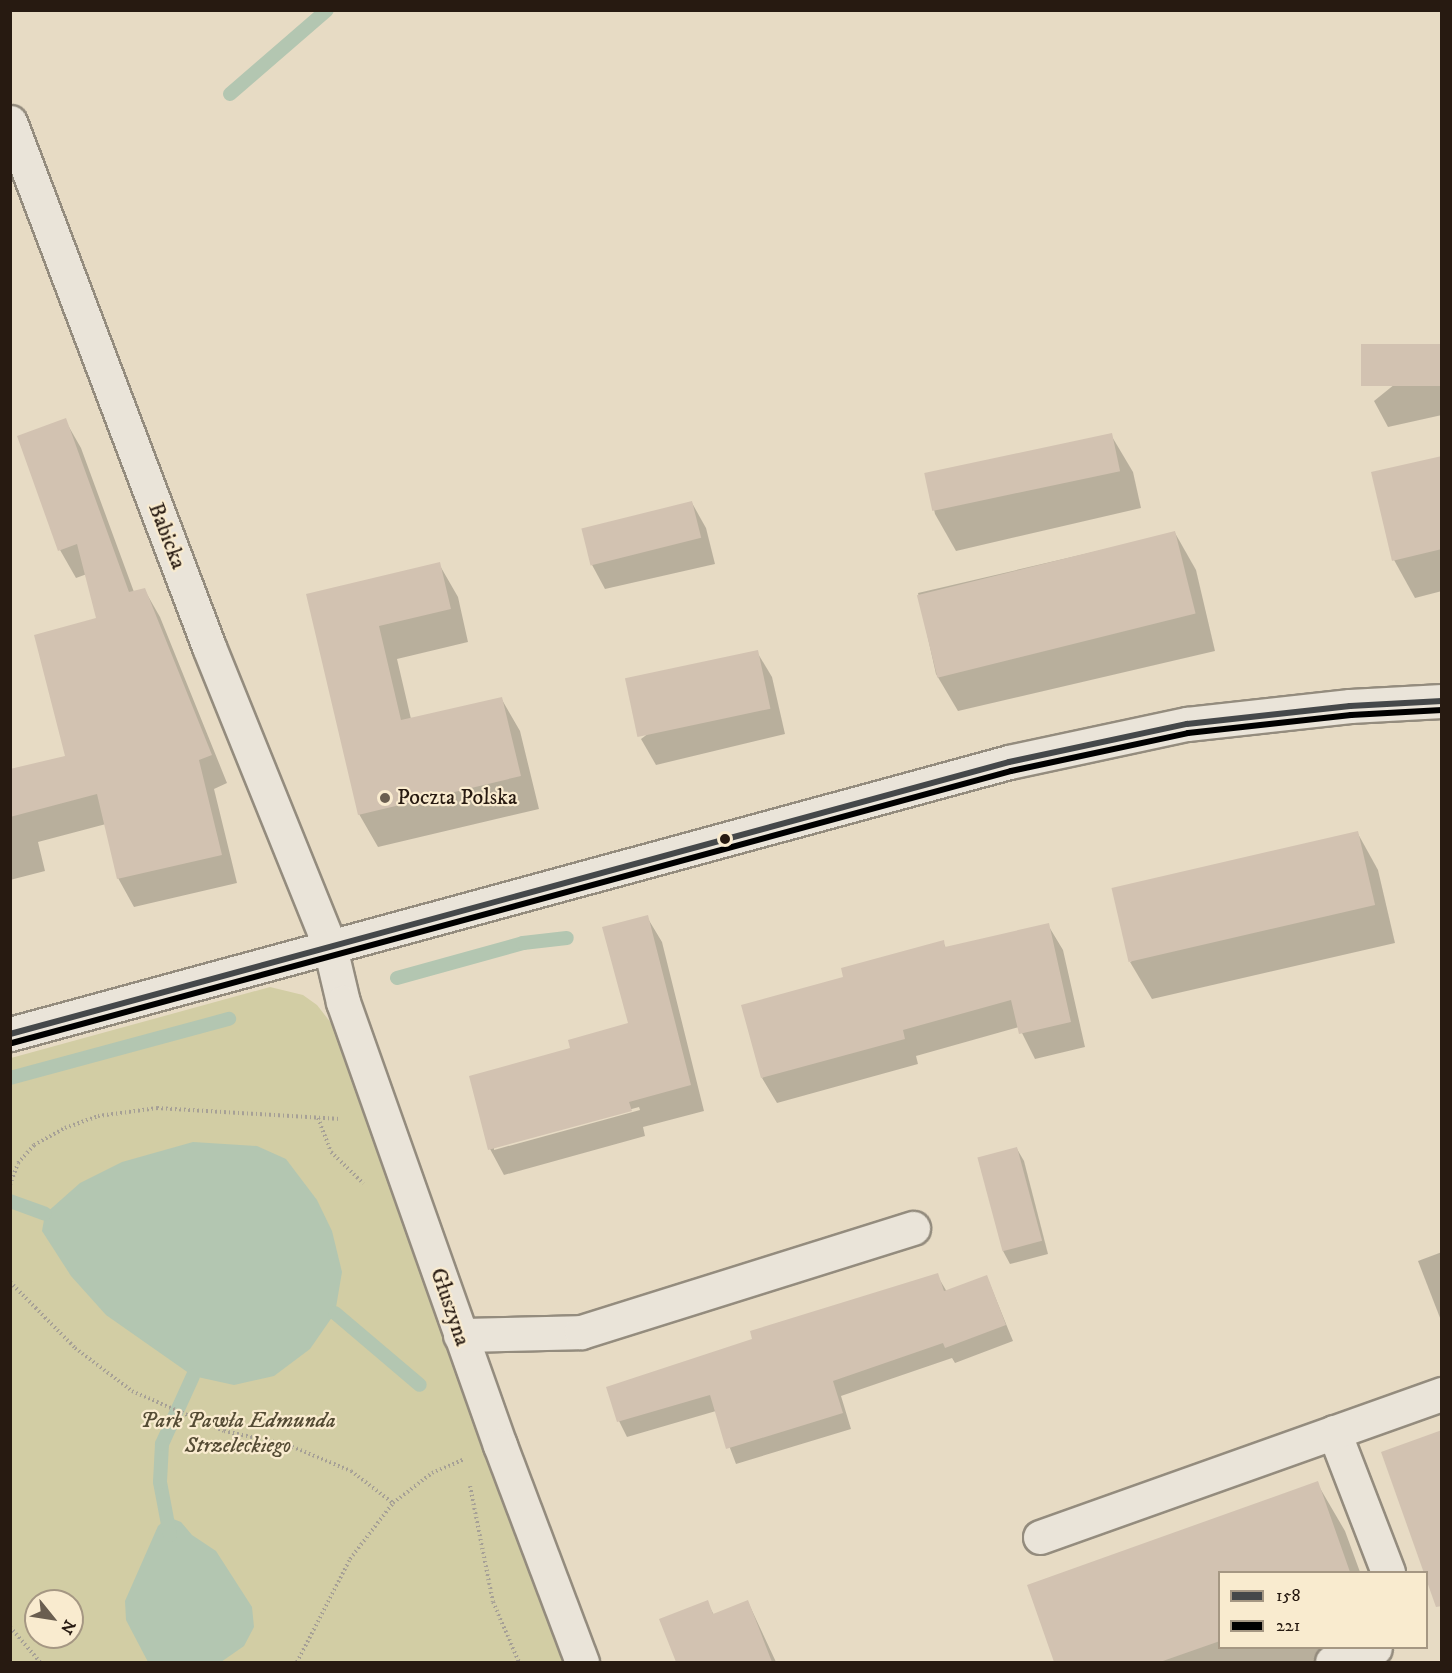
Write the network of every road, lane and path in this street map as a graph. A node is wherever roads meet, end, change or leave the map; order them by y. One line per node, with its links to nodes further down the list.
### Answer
1 (10, 122): 3 (street, Babicka)
2 (1442, 701): 3 (street)
3 (330, 947): 4 (street); 5 (street, Głuszyna)
4 (10, 1034)
5 (384, 1120): 6 (path); 9 (street, Głuszyna)
6 (11, 1183)
7 (913, 1228): 9 (street)
8 (10, 1282): 16 (path)
9 (460, 1335): 12 (street, Głuszyna)
10 (1442, 1394): 11 (street)
11 (1334, 1432): 17 (street); 18 (street)
12 (500, 1445): 13 (path); 24 (street, Głuszyna)
13 (465, 1459): 14 (path); 16 (path)
14 (468, 1470)
15 (470, 1482): 23 (path)
16 (393, 1503): 22 (path)
17 (1040, 1537)
18 (1388, 1571)
19 (10, 1627): 21 (path)
20 (1369, 1649): 25 (street)
21 (40, 1662)
22 (297, 1662)
23 (519, 1662)
24 (582, 1662)
25 (1332, 1662)

